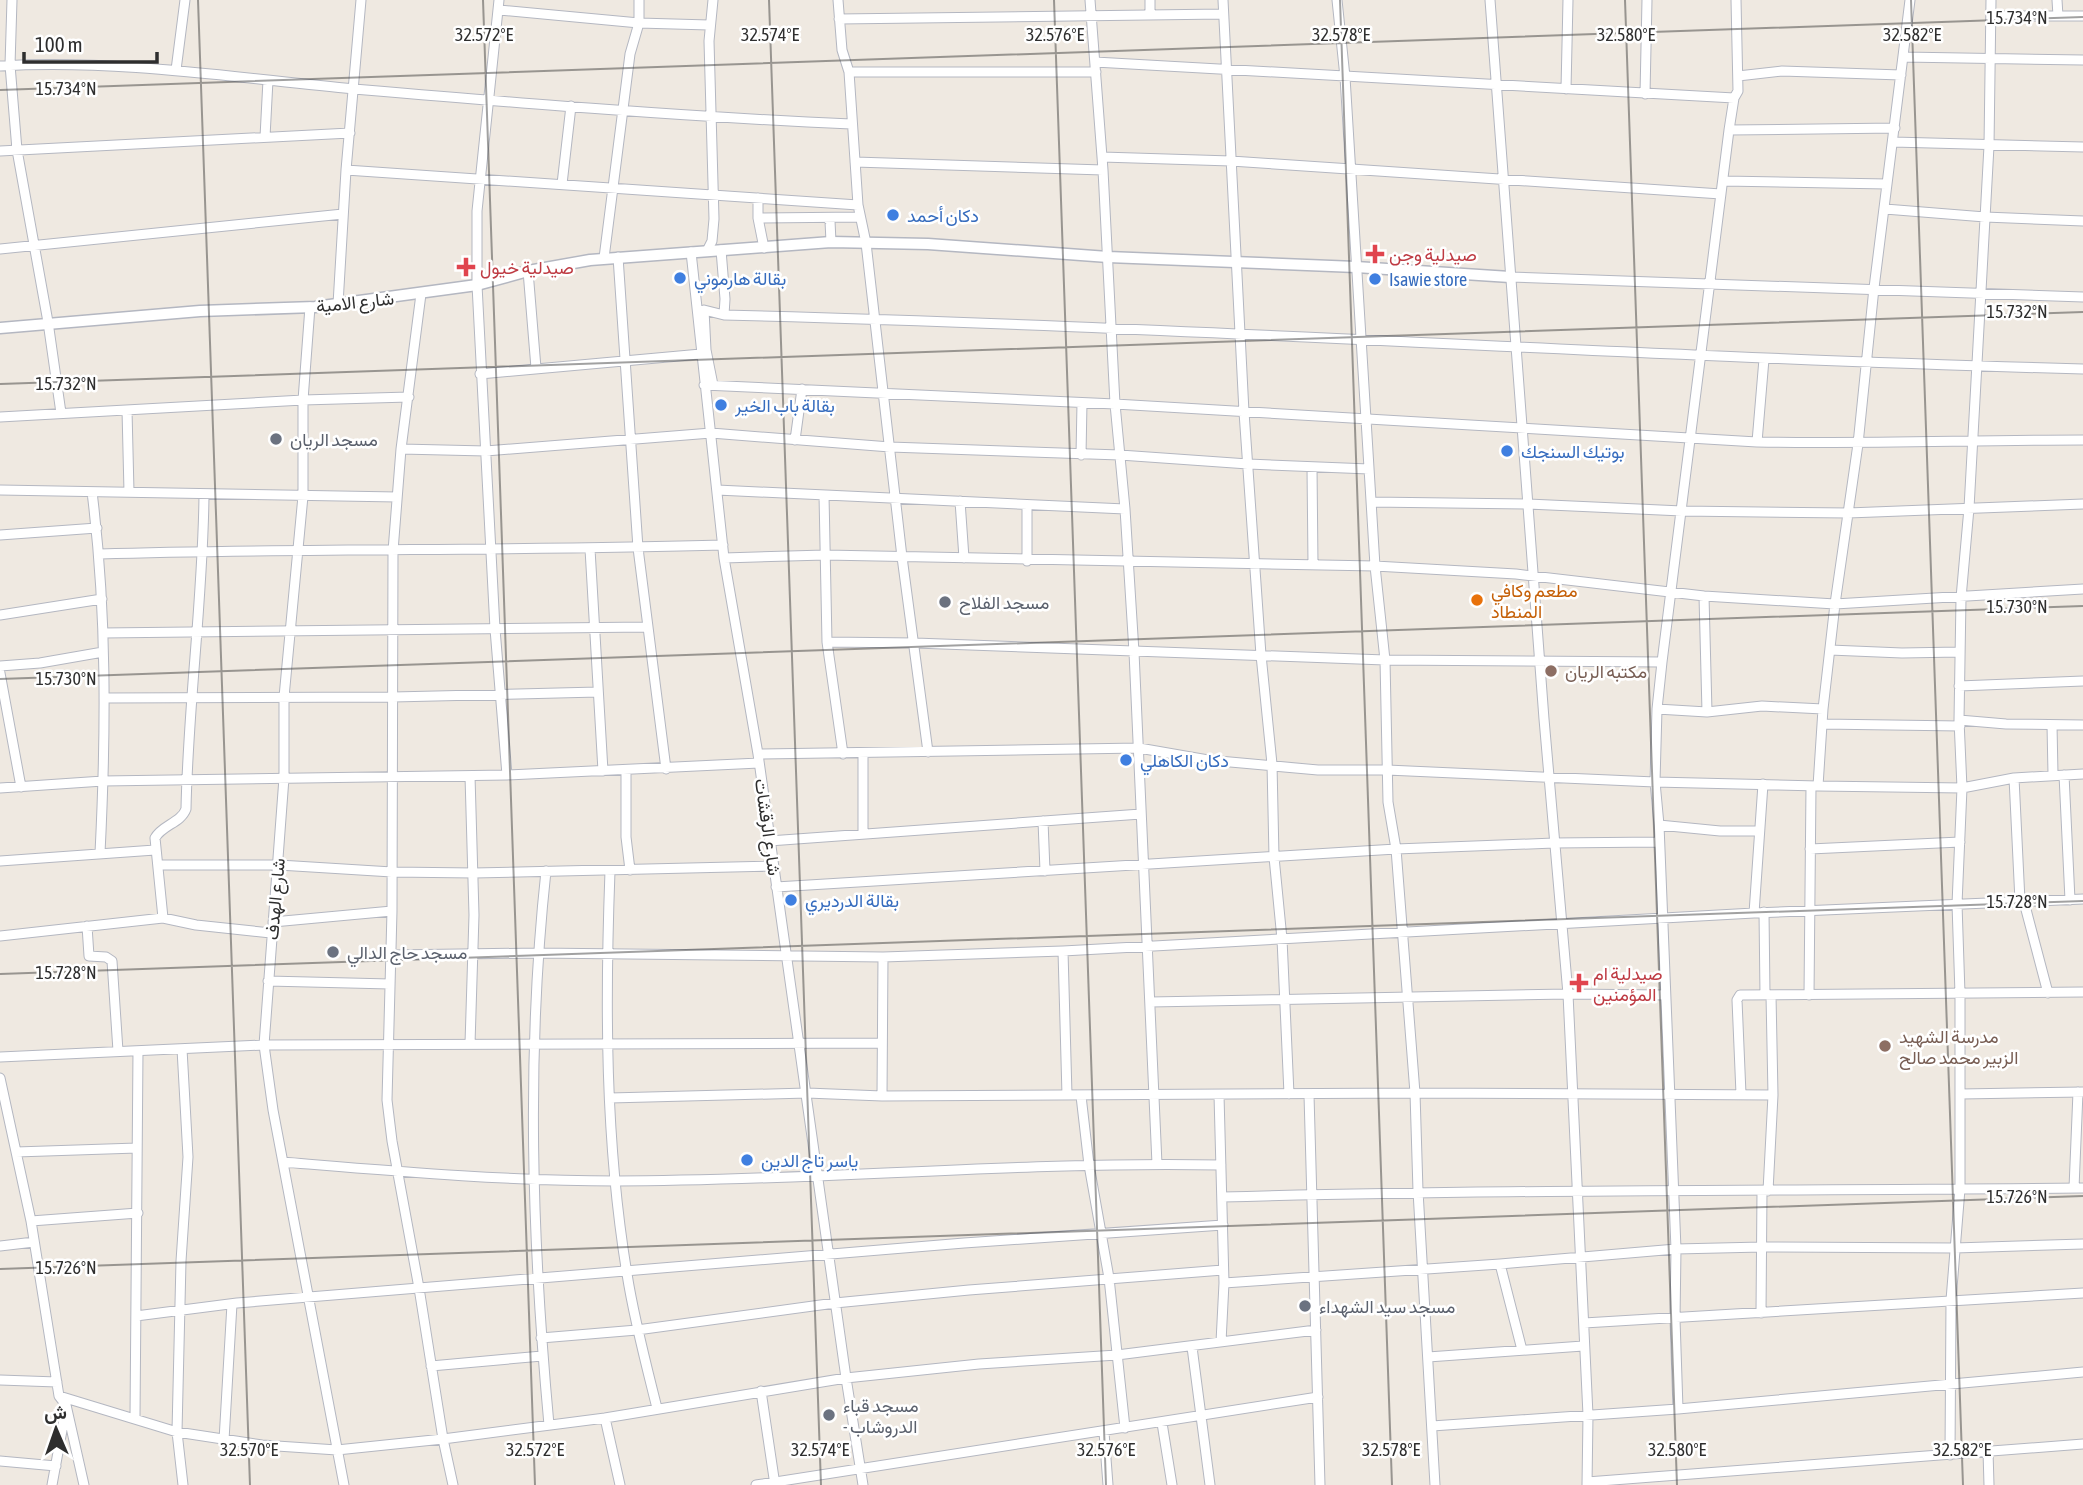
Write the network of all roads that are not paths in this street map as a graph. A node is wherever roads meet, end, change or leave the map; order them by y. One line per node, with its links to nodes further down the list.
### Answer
1 (12, 0): 31 (street)
2 (185, 0): 34 (street)
3 (361, 0): 41 (street)
4 (639, 0): 26 (street)
5 (713, 0): 27 (street)
6 (838, 0): 25 (street)
7 (1090, 0): 21 (street)
8 (1150, 0): 19 (street)
9 (1223, 0): 20 (street)
10 (1338, 0): 38 (street)
11 (1490, 0): 40 (street)
12 (1568, 0): 42 (street)
13 (1647, 0): 43 (street)
14 (1736, 0): 37 (street)
15 (1910, 0): 28 (street)
16 (1991, 0): 22 (street)
17 (2057, 0): 23 (street)
18 (499, 5): 26 (street); 45 (street)
19 (1150, 14): 20 (street); 21 (street)
20 (1223, 14): 33 (street)
21 (1091, 16): 25 (street); 32 (street)
22 (1991, 16): 23 (street); 29 (street)
23 (2058, 16): 24 (street)
24 (2083, 16)
25 (839, 19): 35 (street)
26 (639, 23): 27 (street); 47 (street)
27 (709, 25): 48 (street)
28 (1904, 57): 29 (street); 36 (street)
29 (1992, 58): 30 (street); 55 (street)
30 (2083, 60)
31 (5, 65): 34 (street); 57 (street)
32 (1096, 67): 33 (street); 35 (street); 59 (street)
33 (1227, 69): 38 (street); 60 (street)
34 (176, 70): 39 (street)
35 (849, 72): 49 (street)
36 (1901, 75): 37 (street); 50 (street)
37 (1738, 76): 44 (street)
38 (1345, 77): 40 (street); 64 (street)
39 (268, 80): 41 (street); 53 (street)
40 (1497, 86): 42 (street); 65 (street)
41 (353, 89): 45 (street); 52 (street)
42 (1566, 89): 43 (street)
43 (1645, 94): 44 (street)
44 (1734, 98): 51 (street)
45 (489, 99): 46 (street); 66 (street)
46 (571, 106): 47 (street); 68 (street)
47 (623, 110): 48 (street); 70 (street)
48 (710, 118): 49 (street); 71 (street)
49 (851, 124): 61 (street)
50 (1895, 128): 51 (street); 54 (street)
51 (1729, 130): 67 (street)
52 (349, 133): 53 (street); 62 (street)
53 (265, 137): 57 (street)
54 (1893, 142): 55 (street); 69 (street)
55 (1989, 146): 56 (street); 78 (street)
56 (2083, 147)
57 (17, 150): 58 (street); 84 (street)
58 (0, 151)
59 (1102, 158): 60 (street); 63 (street)
60 (1231, 161): 64 (street); 93 (street)
61 (855, 162): 63 (street); 74 (street)
62 (346, 170): 66 (street); 76 (street)
63 (1103, 170): 91 (street)
64 (1351, 171): 65 (street); 94 (street)
65 (1503, 179): 72 (street); 96 (street)
66 (480, 180): 68 (street); 98 (street)
67 (1724, 181): 69 (street); 72 (street)
68 (562, 184): 70 (street)
69 (1887, 184): 75 (street)
70 (612, 187): 71 (street); 92 (street)
71 (713, 194): 73 (street); 88 (street)
72 (1721, 194): 97 (street)
73 (758, 198): 74 (street); 79 (street)
74 (858, 205): 77 (street)
75 (1885, 209): 78 (street); 99 (street)
76 (343, 214): 84 (street); 103 (street)
77 (860, 217): 80 (street); 83 (street)
78 (1985, 217): 81 (street); 100 (street)
79 (758, 218): 80 (street); 86 (street)
80 (827, 218): 82 (street)
81 (2083, 220)
82 (831, 242): 83 (street, شارع الامية); 86 (street, شارع الامية)
83 (866, 243): 91 (street, شارع الامية); 106 (street)
84 (34, 244): 85 (street); 107 (street)
85 (0, 248)
86 (764, 248): 87 (street, شارع الامية)
87 (721, 250): 88 (street, شارع الامية); 105 (street)
88 (707, 251): 89 (street, شارع الامية)
89 (691, 252): 90 (street, شارع الامية); 113 (street, شارع الرقشات)
90 (618, 257): 92 (street, شارع الامية); 116 (street)
91 (1108, 257): 93 (street, شارع الامية); 109 (street)
92 (604, 258): 95 (street, شارع الامية)
93 (1238, 261): 94 (street, شارع الامية); 110 (street)
94 (1356, 267): 96 (street, شارع الامية); 111 (street)
95 (528, 271): 98 (street, شارع الامية); 119 (street)
96 (1510, 277): 97 (street); 112 (street)
97 (1709, 282): 99 (street); 114 (street)
98 (477, 285): 101 (street, شارع الامية); 121 (street)
99 (1874, 288): 100 (street); 117 (street)
100 (1980, 293): 102 (street); 118 (street)
101 (421, 294): 103 (street, شارع الامية); 125 (street)
102 (2083, 297)
103 (338, 304): 104 (street, شارع الامية)
104 (310, 307): 107 (street, شارع الامية); 126 (street, شارع الهدف)
105 (723, 315): 106 (street); 122 (street)
106 (874, 319): 109 (street); 124 (street)
107 (48, 322): 108 (street, شارع الامية); 131 (street)
108 (0, 328)
109 (1112, 328): 110 (street); 128 (street)
110 (1241, 332): 111 (street); 130 (street)
111 (1361, 338): 112 (street); 133 (street)
112 (1516, 346): 114 (street); 134 (street)
113 (701, 354): 116 (street); 122 (street, شارع الرقشات)
114 (1701, 355): 115 (street); 136 (street)
115 (1764, 359): 117 (street); 141 (street)
116 (624, 360): 119 (street); 137 (street)
117 (1867, 362): 118 (street); 142 (street)
118 (1976, 366): 120 (street); 139 (street)
119 (536, 368): 121 (street)
120 (2083, 369)
121 (480, 374): 145 (street)
122 (708, 385): 123 (street); 135 (street, شارع الرقشات)
123 (802, 389): 124 (street); 138 (street)
124 (883, 394): 127 (street); 143 (street)
125 (409, 397): 126 (street); 144 (street)
126 (303, 400): 129 (street); 157 (street, شارع الهدف)
127 (1082, 403): 128 (street); 146 (street)
128 (1115, 404): 130 (street); 147 (street)
129 (127, 410): 131 (street); 154 (street)
130 (1244, 412): 133 (street); 148 (street)
131 (61, 413): 132 (street)
132 (0, 417)
133 (1366, 418): 134 (street); 150 (street)
134 (1521, 427): 136 (street); 163 (street)
135 (711, 433): 137 (street); 138 (street); 152 (street, شارع الرقشات)
136 (1692, 438): 141 (street); 167 (street)
137 (629, 439): 145 (street); 172 (street)
138 (795, 440): 143 (street)
139 (1972, 440): 140 (street); 142 (street); 165 (street)
140 (2083, 440)
141 (1758, 442): 142 (street)
142 (1858, 444): 168 (street)
143 (890, 447): 146 (street); 159 (street)
144 (401, 449): 145 (street); 158 (street)
145 (486, 451): 176 (street)
146 (1081, 455): 147 (street)
147 (1120, 455): 148 (street); 166 (street)
148 (1248, 464): 149 (street); 185 (street)
149 (1312, 467): 150 (street); 186 (street)
150 (1369, 469): 161 (street)
151 (0, 490): 153 (street)
152 (717, 490): 156 (street); 171 (street, شارع الرقشات)
153 (92, 492): 154 (street); 169 (street)
154 (130, 492): 155 (street)
155 (204, 495): 157 (street); 174 (street)
156 (824, 495): 159 (street); 179 (street)
157 (303, 496): 158 (street); 177 (street, شارع الهدف)
158 (397, 497): 175 (street)
159 (895, 498): 160 (street); 180 (street)
160 (960, 501): 164 (street); 182 (street)
161 (1371, 502): 163 (street); 187 (street)
162 (2083, 503): 165 (street)
163 (1528, 504): 167 (street); 188 (street)
164 (1027, 505): 166 (street); 183 (street)
165 (1969, 508): 168 (street); 192 (street)
166 (1125, 509): 184 (street)
167 (1682, 511): 168 (street); 190 (street)
168 (1849, 513): 194 (street)
169 (97, 528): 170 (street); 178 (street)
170 (0, 535)
171 (723, 545): 172 (street); 181 (street, شارع الرقشات)
172 (638, 548): 173 (street); 197 (street)
173 (590, 549): 176 (street); 196 (street)
174 (204, 551): 177 (street); 178 (street); 200 (street)
175 (393, 551): 176 (street); 177 (street); 198 (street)
176 (492, 551): 199 (street)
177 (299, 552): 201 (street, شارع الهدف)
178 (100, 554): 193 (street)
179 (825, 555): 180 (street); 181 (street); 203 (street)
180 (902, 557): 182 (street); 204 (street)
181 (724, 558): 234 (street, شارع الرقشات)
182 (964, 558): 183 (street)
183 (1027, 561): 184 (street)
184 (1127, 561): 185 (street); 207 (street)
185 (1255, 563): 186 (street); 209 (street)
186 (1313, 564): 187 (street)
187 (1375, 566): 188 (street); 210 (street)
188 (1533, 576): 190 (street); 211 (street)
189 (2083, 589): 192 (street)
190 (1670, 592): 191 (street); 212 (street)
191 (1704, 596): 194 (street); 225 (street)
192 (1961, 598): 194 (street); 208 (street)
193 (103, 599): 195 (street); 202 (street)
194 (1835, 604): 205 (street)
195 (0, 615)
196 (593, 626): 197 (street); 199 (street); 217 (street)
197 (647, 627): 236 (street)
198 (392, 628): 199 (street); 201 (street); 221 (street)
199 (495, 629): 218 (street)
200 (197, 631): 201 (street); 202 (street); 219 (street)
201 (290, 631): 220 (street, شارع الهدف)
202 (103, 633): 206 (street)
203 (827, 642): 204 (street); 233 (street)
204 (915, 643): 207 (street); 231 (street)
205 (1830, 650): 208 (street); 224 (street)
206 (103, 652): 213 (street); 222 (street)
207 (1133, 652): 209 (street); 230 (street)
208 (1959, 652): 216 (street)
209 (1261, 656): 210 (street); 235 (street)
210 (1385, 660): 211 (street); 238 (street)
211 (1540, 660): 212 (street); 245 (street)
212 (1662, 662): 223 (street)
213 (0, 666)
214 (0, 673): 254 (street)
215 (2083, 681): 216 (street)
216 (1959, 686): 226 (street)
217 (598, 692): 218 (street); 239 (street)
218 (501, 693): 221 (street); 242 (street)
219 (191, 697): 220 (street); 222 (street); 249 (street)
220 (284, 697): 221 (street); 246 (street, شارع الهدف)
221 (393, 697): 247 (street)
222 (104, 698): 250 (street)
223 (1657, 709): 225 (street); 251 (street)
224 (1823, 709): 225 (street); 227 (street)
225 (1707, 712)
226 (1960, 723): 227 (street); 228 (street); 256 (street)
227 (1822, 724): 253 (street)
228 (2052, 724): 229 (street); 240 (street)
229 (2083, 725)
230 (1139, 748): 231 (street); 235 (street); 257 (street)
231 (928, 752): 232 (street)
232 (863, 753): 233 (street); 261 (street)
233 (844, 754): 234 (street)
234 (759, 759): 236 (street); 262 (street, شارع الرقشات)
235 (1272, 765): 238 (street); 270 (street)
236 (666, 769): 237 (street)
237 (626, 770): 239 (street); 276 (street)
238 (1387, 770): 245 (street); 266 (street)
239 (603, 771): 242 (street)
240 (2053, 774): 243 (street); 248 (street)
241 (2083, 774): 243 (street)
242 (507, 775): 244 (street)
243 (2064, 775): 284 (street)
244 (470, 776): 247 (street); 281 (street)
245 (1549, 776): 251 (street); 265 (street)
246 (284, 778): 247 (street); 249 (street); 273 (street, شارع الهدف)
247 (393, 778): 279 (street)
248 (2014, 778): 256 (street); 285 (street)
249 (186, 779): 250 (street); 268 (street)
250 (103, 781): 254 (street); 269 (street)
251 (1656, 782): 252 (street); 259 (street)
252 (1763, 784): 253 (street); 260 (street)
253 (1814, 786): 256 (street); 267 (street)
254 (21, 787): 255 (street)
255 (0, 788)
256 (1962, 788): 264 (street)
257 (1141, 814): 258 (street); 274 (street)
258 (1043, 821): 261 (street); 278 (street)
259 (1659, 825): 260 (street); 263 (street)
260 (1759, 831): 289 (street)
261 (863, 833): 262 (street)
262 (769, 841): 275 (street, شارع الرقشات)
263 (1659, 842): 265 (street); 291 (street)
264 (1960, 842): 267 (street); 286 (street)
265 (1554, 843): 266 (street); 293 (street)
266 (1396, 849): 270 (street); 295 (street)
267 (1810, 849): 287 (street)
268 (155, 850): 269 (street); 272 (street)
269 (100, 853): 271 (street)
270 (1274, 857): 274 (street); 298 (street)
271 (0, 861)
272 (158, 865): 273 (street); 290 (street)
273 (279, 865): 279 (street); 292 (street, شارع الهدف)
274 (1142, 865): 278 (street); 299 (street)
275 (773, 866): 276 (street); 282 (street, شارع الرقشات)
276 (630, 870): 277 (street)
277 (610, 871): 280 (street); 302 (street)
278 (1045, 871): 282 (street)
279 (392, 872): 281 (street); 288 (street)
280 (546, 872): 281 (street); 301 (street)
281 (474, 873): 304 (street)
282 (776, 887): 305 (street, شارع الرقشات)
283 (2083, 899): 284 (street)
284 (2070, 900): 285 (street)
285 (2022, 902): 286 (street); 310 (street)
286 (1956, 904): 287 (street); 312 (street)
287 (1810, 910): 289 (street); 315 (street)
288 (392, 911): 292 (street); 303 (street)
289 (1759, 913): 291 (street); 314 (street)
290 (163, 918): 294 (street); 296 (street)
291 (1662, 918): 293 (street); 313 (street)
292 (273, 922): 296 (street, شارع الهدف)
293 (1563, 923): 295 (street); 311 (street)
294 (87, 926): 297 (street); 327 (street)
295 (1402, 932): 298 (street); 316 (street)
296 (271, 933): 307 (street, شارع الهدف)
297 (0, 936)
298 (1283, 939): 299 (street); 317 (street)
299 (1147, 946): 300 (street); 318 (street)
300 (1063, 951): 306 (street); 338 (street)
301 (537, 953): 302 (street); 304 (street); 325 (street)
302 (607, 954): 305 (street); 319 (street)
303 (391, 955): 304 (street); 308 (street)
304 (471, 955): 322 (street)
305 (786, 955): 306 (street); 324 (street, شارع الرقشات)
306 (883, 957): 320 (street)
307 (268, 981): 308 (street); 323 (street, شارع الهدف)
308 (390, 984): 321 (street)
309 (2083, 992): 310 (street)
310 (2048, 993): 312 (street)
311 (1569, 994): 313 (street); 316 (street); 345 (street)
312 (1960, 994): 315 (street); 337 (street)
313 (1665, 995): 335 (street)
314 (1768, 995): 315 (street); 336 (street); 340 (street)
315 (1810, 995)
316 (1408, 998): 317 (street); 333 (street)
317 (1285, 999): 318 (street); 334 (street)
318 (1150, 1002): 343 (street)
319 (606, 1043): 324 (street); 325 (street); 346 (street)
320 (881, 1043): 324 (street); 341 (street)
321 (388, 1044): 322 (street); 323 (street); 356 (street)
322 (470, 1044): 325 (street)
323 (264, 1045): 326 (street); 352 (street, شارع الهدف)
324 (800, 1045): 332 (street, شارع الرقشات)
325 (535, 1046): 358 (street)
326 (182, 1049): 328 (street); 394 (street)
327 (118, 1051): 328 (street); 329 (street)
328 (138, 1051): 350 (street)
329 (0, 1057)
330 (0, 1078): 348 (street)
331 (2080, 1092): 337 (street); 349 (street)
332 (807, 1093): 341 (street); 346 (street); 357 (street, شارع الرقشات)
333 (1415, 1093): 344 (street); 345 (street); 362 (street)
334 (1289, 1094): 339 (street); 344 (street)
335 (1670, 1094): 336 (street); 345 (street); 363 (street)
336 (1741, 1094): 340 (street)
337 (1961, 1094): 361 (street)
338 (1067, 1095): 341 (street); 342 (street)
339 (1219, 1095): 343 (street); 355 (street)
340 (1773, 1095): 364 (street)
341 (882, 1096)
342 (1081, 1096): 343 (street); 354 (street)
343 (1155, 1096): 353 (street)
344 (1308, 1096): 366 (street)
345 (1573, 1096): 365 (street)
346 (610, 1098): 359 (street)
347 (0, 1138): 348 (street)
348 (13, 1138): 351 (street)
349 (2079, 1144): 360 (street)
350 (137, 1148): 351 (street); 368 (street)
351 (16, 1152): 369 (street)
352 (283, 1162): 356 (street); 390 (street, شارع الهدف)
353 (1157, 1164): 354 (street); 355 (street)
354 (1088, 1165): 357 (street); 371 (street)
355 (1221, 1165): 367 (street)
356 (398, 1172): 358 (street); 388 (street)
357 (819, 1177): 359 (street); 378 (street, شارع الرقشات)
358 (533, 1179): 359 (street); 386 (street)
359 (616, 1181): 383 (street)
360 (2079, 1188): 361 (street)
361 (1960, 1189): 364 (street); 376 (street)
362 (1418, 1191): 365 (street); 366 (street); 381 (street)
363 (1672, 1191): 364 (street); 365 (street); 377 (street)
364 (1765, 1191): 375 (street)
365 (1577, 1192): 379 (street)
366 (1312, 1195): 367 (street); 384 (street)
367 (1222, 1197): 370 (street)
368 (138, 1213): 369 (street); 396 (street)
369 (31, 1220): 372 (street)
370 (1223, 1225): 371 (street); 382 (street)
371 (1102, 1233): 378 (street); 385 (street)
372 (34, 1242): 374 (street); 413 (street)
373 (2083, 1244): 376 (street)
374 (0, 1246)
375 (1762, 1247): 376 (street); 377 (street); 395 (street)
376 (1955, 1248): 391 (street)
377 (1676, 1249): 379 (street); 397 (street)
378 (829, 1255): 383 (street); 392 (street, شارع الرقشات)
379 (1581, 1256): 380 (street); 398 (street)
380 (1500, 1264): 381 (street); 405 (street)
381 (1423, 1269): 384 (street); 408 (street)
382 (1223, 1270): 385 (street); 387 (street)
383 (626, 1272): 386 (street); 399 (street)
384 (1315, 1276): 387 (street); 400 (street)
385 (1109, 1278): 392 (street); 406 (street)
386 (537, 1279): 388 (street); 401 (street)
387 (1224, 1283): 402 (street)
388 (419, 1288): 390 (street); 409 (street)
389 (2083, 1293): 391 (street)
390 (309, 1297): 393 (street); 434 (street, شارع الهدف)
391 (1951, 1300): 395 (street); 414 (street)
392 (835, 1303): 399 (street); 411 (street, شارع الرقشات)
393 (232, 1304): 394 (street); 432 (street)
394 (180, 1310): 396 (street); 429 (street)
395 (1761, 1313): 397 (street)
396 (136, 1317): 423 (street)
397 (1675, 1319): 398 (street); 420 (street)
398 (1584, 1323): 403 (street)
399 (637, 1330): 401 (street); 419 (street)
400 (1316, 1330): 402 (street); 417 (street)
401 (541, 1338): 407 (street)
402 (1221, 1342): 404 (street)
403 (1583, 1346): 405 (street); 421 (street)
404 (1192, 1347): 406 (street); 422 (street)
405 (1522, 1350): 408 (street)
406 (1117, 1355): 411 (street); 428 (street)
407 (542, 1356): 409 (street); 426 (street)
408 (1428, 1357): 427 (street)
409 (431, 1366): 431 (street)
410 (2083, 1372): 414 (street)
411 (846, 1378): 415 (street); 439 (street, شارع الرقشات)
412 (0, 1380): 413 (street)
413 (57, 1382): 416 (street)
414 (1951, 1385): 420 (street); 436 (street)
415 (761, 1391): 419 (street); 440 (street)
416 (59, 1396): 418 (street); 423 (street)
417 (1318, 1397): 422 (street); 453 (street)
418 (66, 1405): 438 (street); 443 (street)
419 (657, 1408): 424 (street)
420 (1678, 1409): 421 (street)
421 (1588, 1415): 427 (street); 441 (street)
422 (1201, 1417): 425 (street); 452 (street)
423 (135, 1418): 429 (street)
424 (606, 1418): 426 (street); 447 (street)
425 (1162, 1423): 428 (street); 451 (street)
426 (549, 1425): 431 (street)
427 (1432, 1426): 454 (street)
428 (1125, 1428): 430 (street)
429 (177, 1432): 432 (street); 444 (street)
430 (1104, 1432): 439 (street); 450 (street)
431 (443, 1439): 434 (street); 446 (street)
432 (224, 1440): 434 (street)
433 (2083, 1444): 435 (street)
434 (337, 1450): 445 (street, شارع الهدف)
435 (1988, 1451): 436 (street); 455 (street)
436 (1950, 1455): 441 (street)
437 (0, 1461): 438 (street)
438 (56, 1466): 442 (street)
439 (861, 1468): 440 (street); 449 (street, شارع الرقشات)
440 (775, 1483): 448 (street)
441 (1587, 1484)
442 (52, 1485)
443 (84, 1485)
444 (183, 1485)
445 (344, 1485)
446 (453, 1485)
447 (620, 1485)
448 (756, 1485)
449 (863, 1485)
450 (1108, 1485)
451 (1172, 1485)
452 (1210, 1485)
453 (1320, 1485)
454 (1435, 1485)
455 (1989, 1485)

